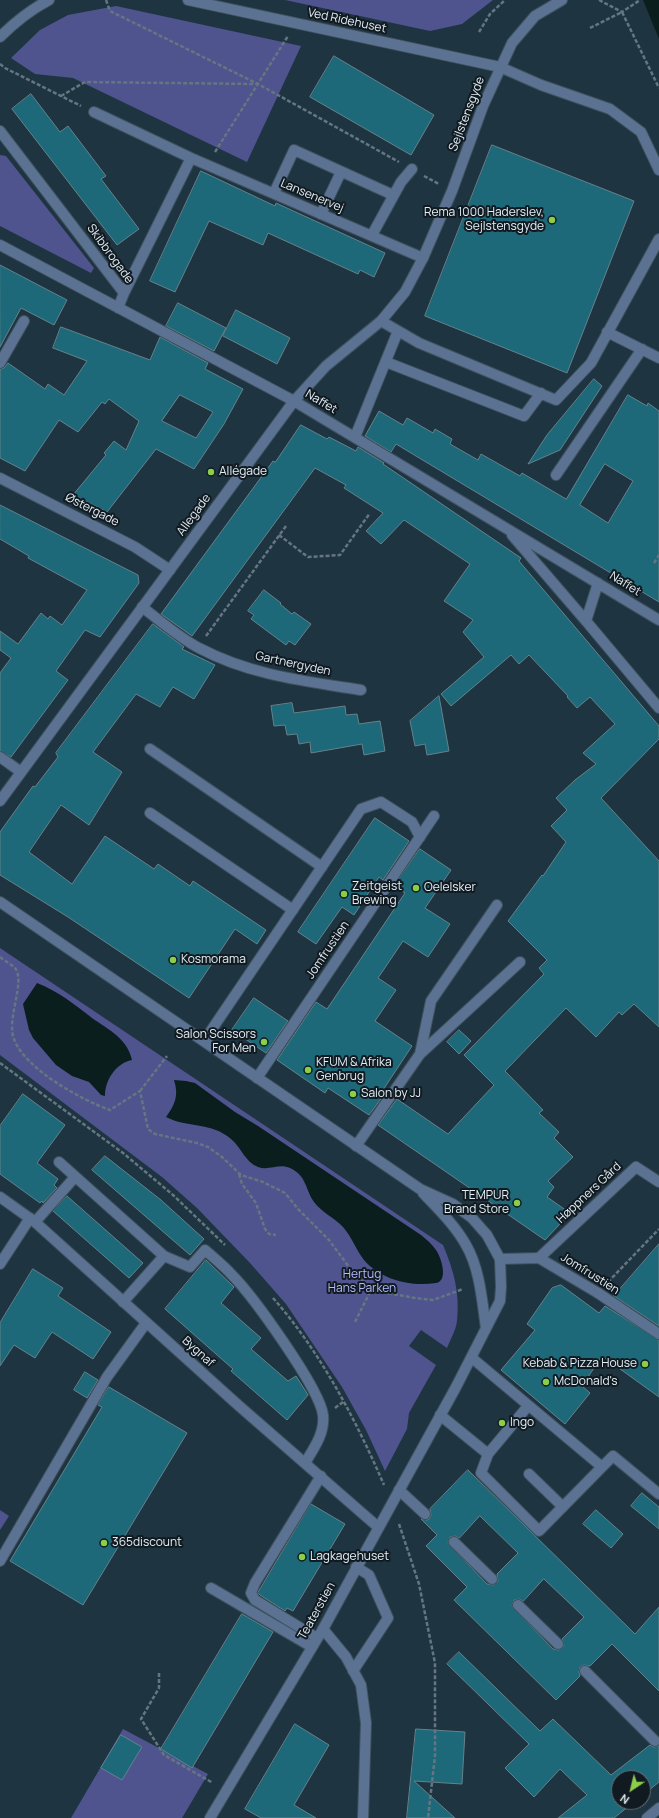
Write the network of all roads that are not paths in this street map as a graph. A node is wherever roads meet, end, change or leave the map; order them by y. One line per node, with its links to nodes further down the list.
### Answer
1 (49, 0): 4 (street)
2 (188, 0): 5 (street, Ved Ridehuset)
3 (562, 0): 5 (street, Sejlstensgyde)
4 (0, 37)
5 (500, 67): 10 (street, Ved Ridehuset); 18 (street, Sejlstensgyde)
6 (94, 112): 8 (street, Lansenervej)
7 (0, 131): 19 (street, Skibbrogade)
8 (191, 158): 12 (street, Lansenervej); 19 (street)
9 (412, 169): 13 (street)
10 (659, 170)
11 (341, 172): 12 (street); 13 (street); 14 (street)
12 (274, 193): 14 (street, Lansenervej)
13 (393, 195): 15 (street)
14 (321, 214): 15 (street, Lansenervej)
15 (372, 235): 18 (street, Lansenervej)
16 (659, 239): 24 (street)
17 (0, 245): 20 (street)
18 (423, 258): 22 (street, Allegade)
19 (124, 293): 20 (street, Skibbrogade)
20 (118, 308): 30 (street, Naffet)
21 (24, 321): 28 (street)
22 (381, 321): 23 (street); 30 (street, Allegade)
23 (398, 331): 27 (street); 29 (street)
24 (607, 332): 25 (street); 29 (street)
25 (642, 349): 26 (street); 32 (street)
26 (659, 358)
27 (386, 362): 29 (street); 31 (street)
28 (0, 363)
29 (541, 393)
30 (294, 401): 31 (street, Naffet); 35 (street, Allegade)
31 (355, 437): 34 (street, Naffet)
32 (556, 475)
33 (0, 478): 35 (street, Østergade)
34 (506, 527): 36 (street, Naffet); 39 (street, Naffet)
35 (170, 570): 37 (street, Allegade)
36 (598, 583): 38 (street, Naffet); 39 (street, Naffet)
37 (142, 607): 40 (street, Gartnergyden); 44 (street, Allegade)
38 (659, 620)
39 (586, 621): 41 (street, Naffet)
40 (361, 690)
41 (659, 708)
42 (150, 749): 49 (street)
43 (0, 757): 44 (street)
44 (21, 772): 45 (street, Allegade)
45 (0, 801)
46 (150, 813): 52 (street)
47 (434, 816): 48 (street, Jomfrustien)
48 (420, 837): 49 (street); 56 (street, Jomfrustien)
49 (322, 867): 52 (street)
50 (0, 902): 54 (street)
51 (497, 905): 55 (street)
52 (293, 910): 54 (street)
53 (520, 962): 55 (street)
54 (204, 1042): 56 (street)
55 (420, 1054): 57 (street)
56 (257, 1078): 57 (street)
57 (356, 1146): 61 (street)
58 (59, 1162): 59 (street)
59 (75, 1177): 63 (street); 64 (street)
60 (659, 1182): 65 (street, Høppners Gård)
61 (420, 1189): 66 (street); 70 (street)
62 (0, 1197): 63 (street, Bygnaf)
63 (33, 1220): 67 (street); 68 (street, Bygnaf)
64 (164, 1256): 68 (street); 76 (street)
65 (539, 1258): 66 (street); 71 (street, Jomfrustien)
66 (500, 1259): 70 (street)
67 (0, 1264)
68 (123, 1302): 69 (street, Bygnaf)
69 (146, 1323): 76 (street, Bygnaf); 86 (street)
70 (486, 1328): 72 (street, Teaterstien)
71 (659, 1334)
72 (472, 1358): 73 (street); 74 (street, Teaterstien)
73 (528, 1406): 75 (street); 77 (street)
74 (440, 1415): 75 (street); 80 (street, Teaterstien)
75 (488, 1454): 82 (street)
76 (305, 1463): 79 (street, Bygnaf)
77 (602, 1467): 81 (street); 82 (street)
78 (530, 1474): 82 (street)
79 (321, 1476): 84 (street, Bygnaf); 91 (street)
80 (399, 1490): 83 (street); 84 (street, Teaterstien)
81 (659, 1494)
82 (563, 1506)
83 (426, 1514)
84 (378, 1528): 87 (street, Teaterstien)
85 (454, 1542): 88 (street)
86 (0, 1561)
87 (356, 1567): 91 (street, Teaterstien); 93 (street)
88 (492, 1579)
89 (211, 1588): 91 (street)
90 (518, 1605): 92 (street)
91 (317, 1638): 93 (street); 97 (street, Teaterstien)
92 (558, 1644)
93 (353, 1671): 98 (street)
94 (585, 1671): 95 (street)
95 (655, 1741)
96 (659, 1808): 99 (street)
97 (210, 1818)
98 (363, 1818)
99 (647, 1818)

